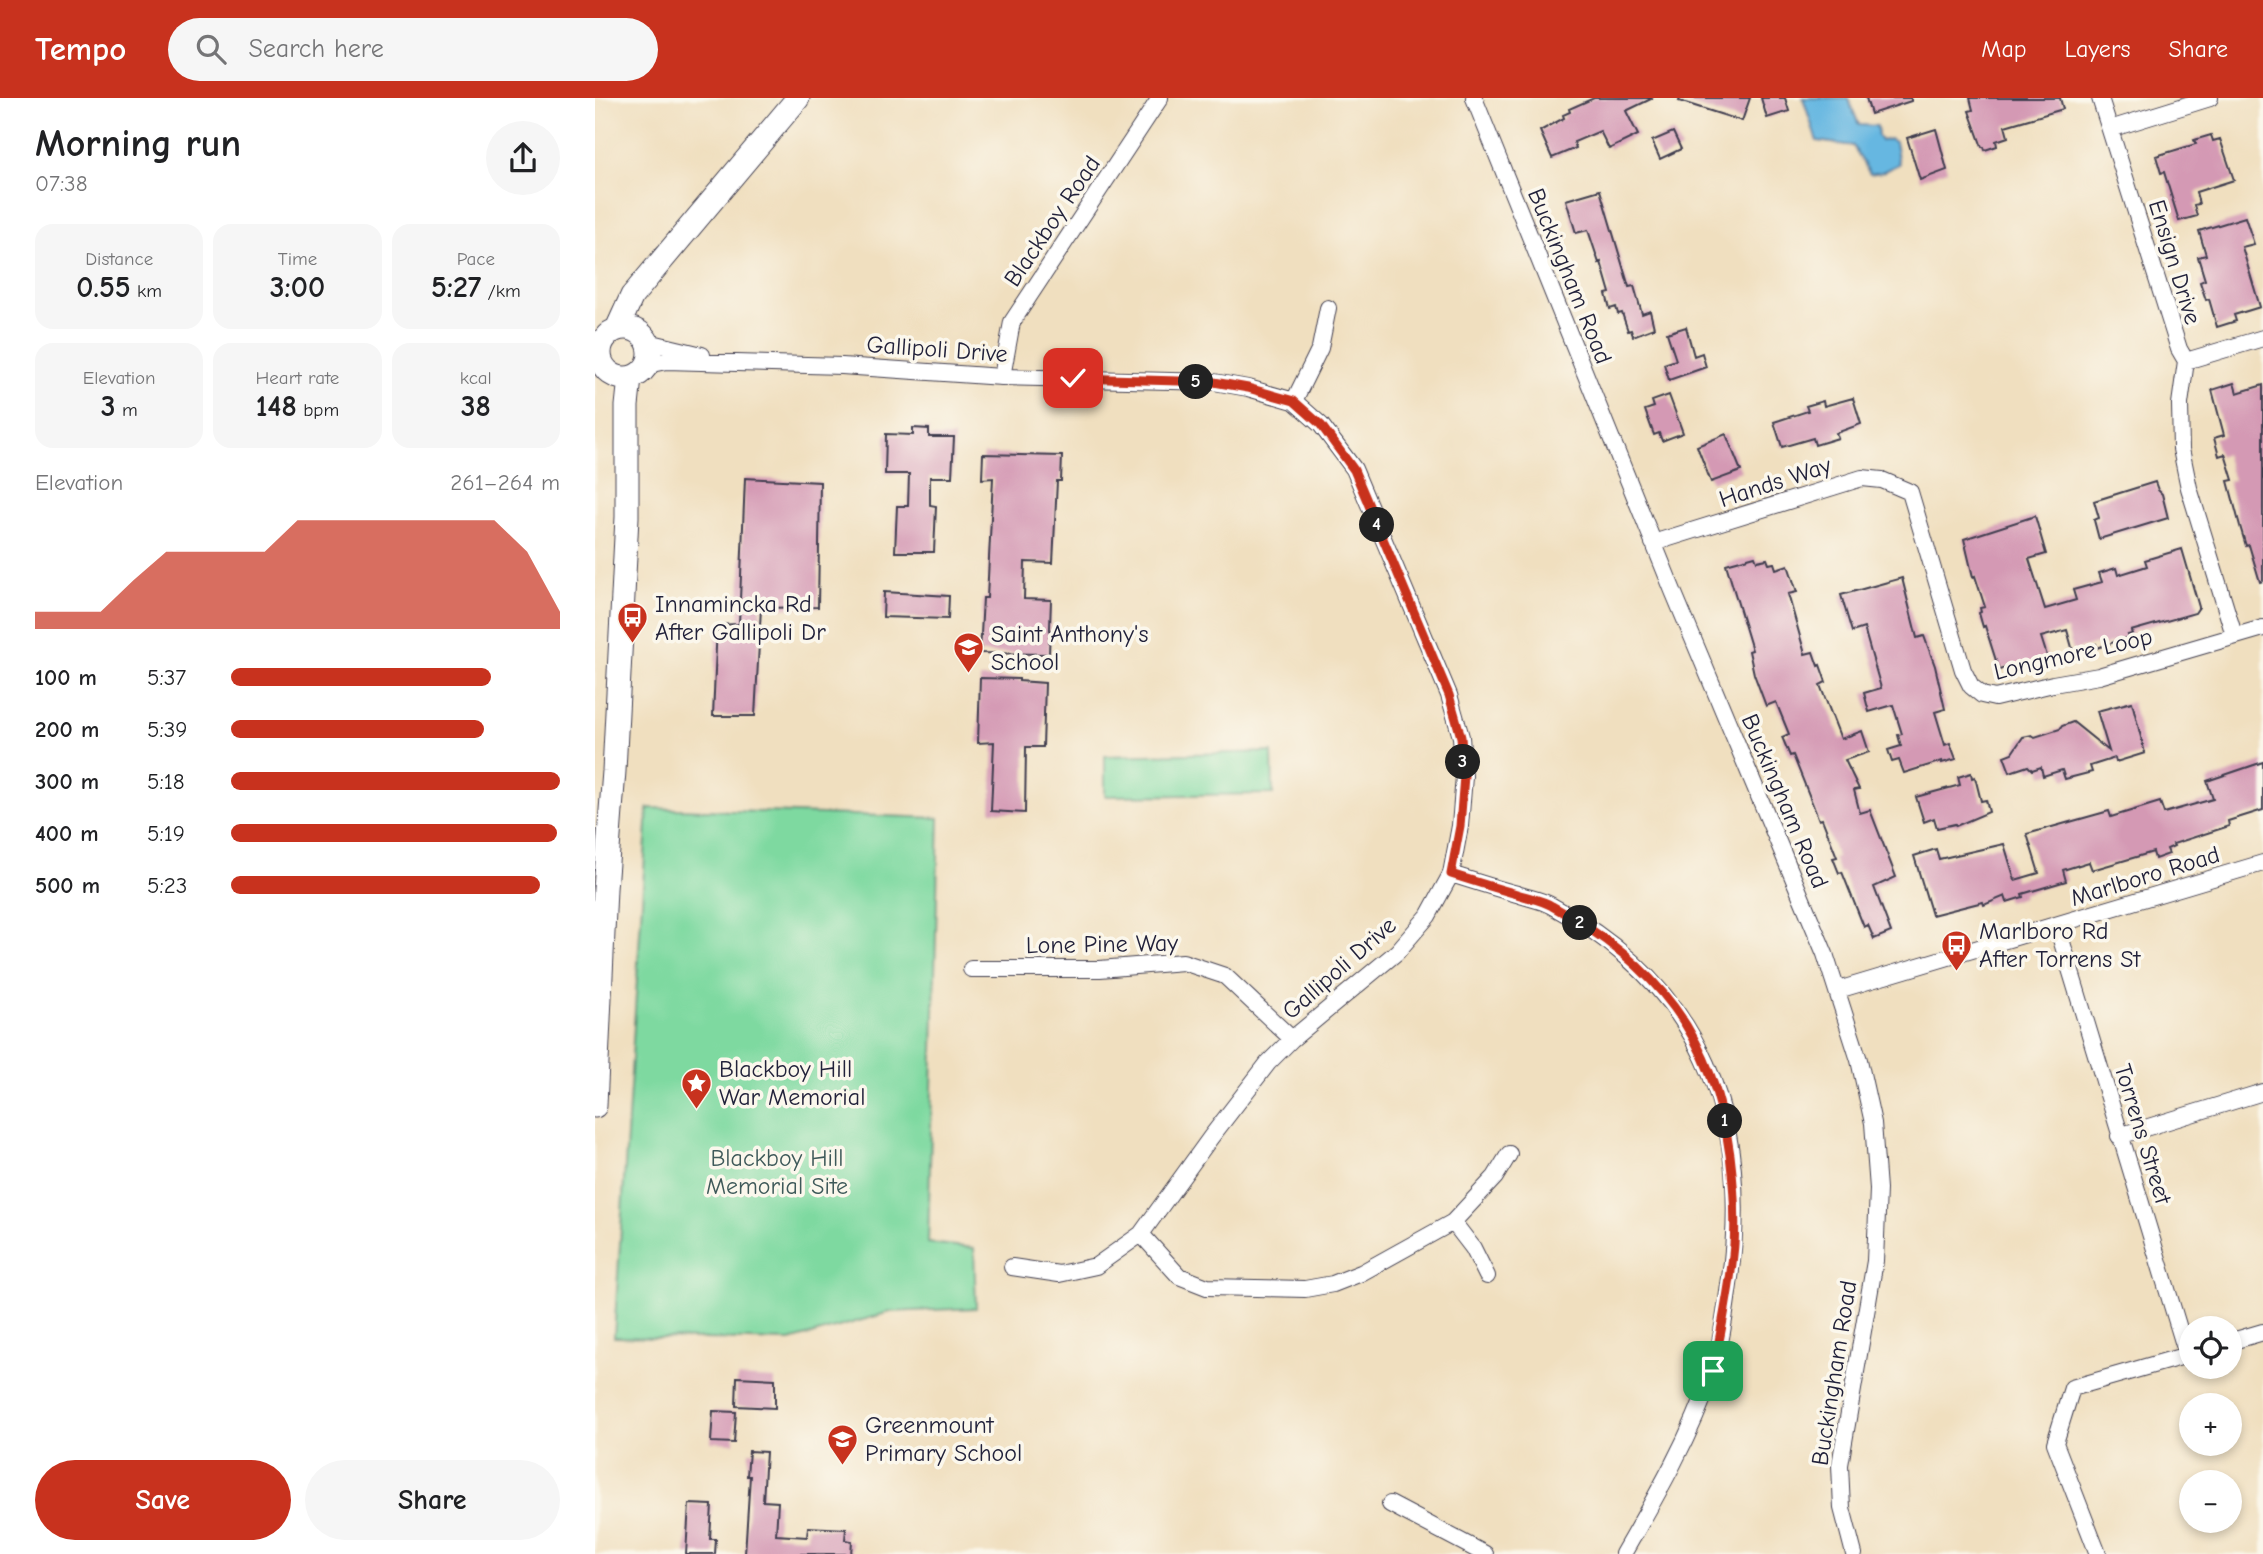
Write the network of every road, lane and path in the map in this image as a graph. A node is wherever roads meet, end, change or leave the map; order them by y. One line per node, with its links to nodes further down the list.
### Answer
1 (798, 98): 7 (main road)
2 (1160, 98): 15 (street, Blackboy Road)
3 (1474, 98): 18 (street, Buckingham Road)
4 (2100, 98): 6 (street, Ensign Drive)
5 (2210, 98): 6 (street)
6 (2110, 129): 12 (street, Ensign Drive)
7 (666, 254): 9 (main road); 11 (main road)
8 (1328, 308): 16 (street)
9 (644, 338): 11 (main road); 13 (street, Gallipoli Drive); 14 (main road)
10 (2263, 338): 12 (street, Ensign Drive)
11 (602, 345): 14 (main road)
12 (2186, 361): 20 (street)
13 (739, 363): 14 (street, Gallipoli Drive); 15 (street, Gallipoli Drive)
14 (630, 373): 23 (main road)
15 (1002, 377): 16 (street, Gallipoli Drive)
16 (1294, 401): 22 (street, Gallipoli Drive)
17 (1910, 492): 18 (street, Hands Way); 20 (street, Longmore Loop)
18 (1653, 543): 26 (street, Buckingham Road)
19 (2263, 628): 20 (street, Longmore Loop)
20 (2234, 635)
21 (2263, 863): 24 (street, Marlboro Road)
22 (1451, 874): 27 (street, Gallipoli Drive); 42 (street)
23 (600, 889): 29 (main road)
24 (2057, 926): 26 (street, Marlboro Road); 30 (street, Torrens Street)
25 (971, 969): 27 (street, Lone Pine Way)
26 (1838, 990): 43 (street, Buckingham Road)
27 (1292, 1039): 33 (street, Gallipoli Drive)
28 (2263, 1092): 30 (street)
29 (595, 1105)
30 (2119, 1136): 36 (street, Torrens Street)
31 (1510, 1154): 32 (street)
32 (1453, 1222): 33 (street); 35 (street)
33 (1141, 1234): 34 (street, Gallipoli Drive)
34 (1012, 1267)
35 (1487, 1276)
36 (2179, 1323)
37 (2263, 1332): 38 (street)
38 (2242, 1338)
39 (2179, 1357): 44 (street)
40 (1390, 1504): 41 (street)
41 (1485, 1554)
42 (1623, 1554)
43 (1854, 1554)
44 (2098, 1554)

